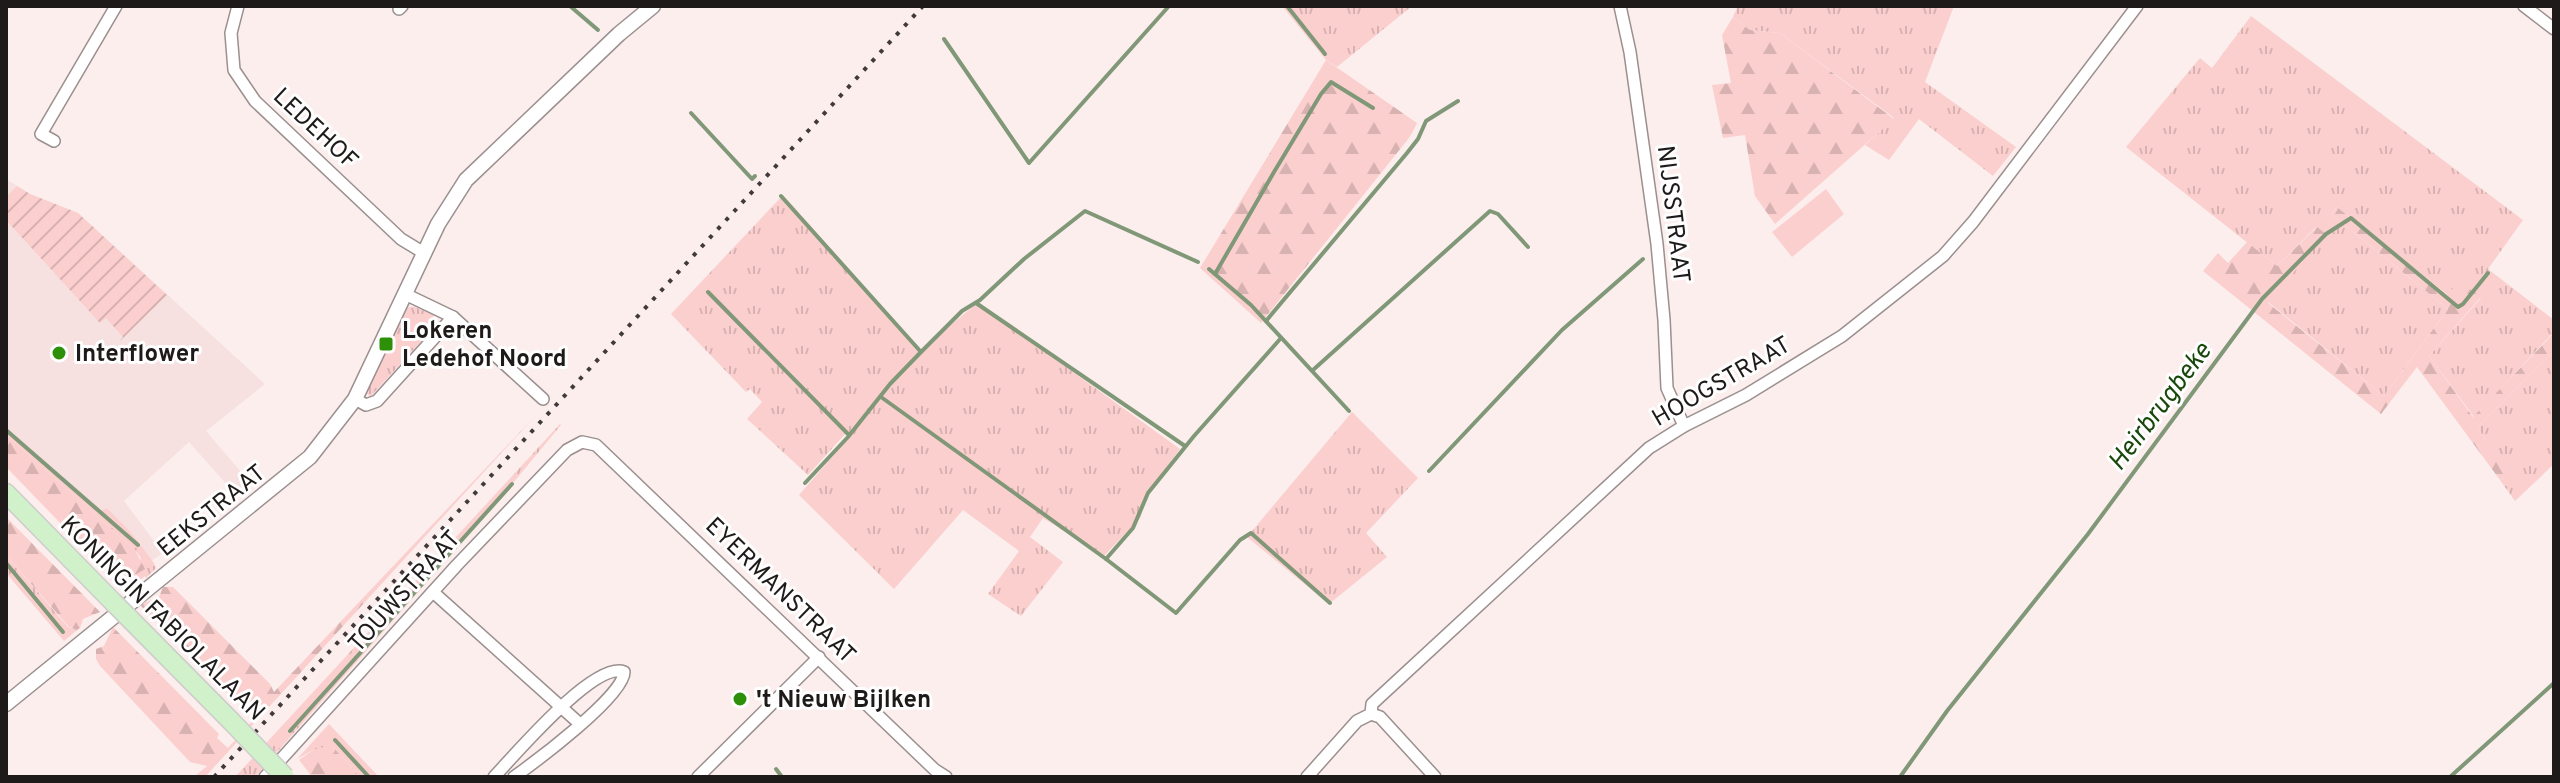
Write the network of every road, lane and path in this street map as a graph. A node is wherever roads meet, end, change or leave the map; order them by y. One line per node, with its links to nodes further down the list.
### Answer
1 (116, 6): 8 (street)
2 (238, 6): 9 (street, LEDEHOF)
3 (653, 6): 9 (street, EEKSTRAAT)
4 (1620, 6): 14 (street, NIJSSTRAAT)
5 (2137, 6): 14 (street, HOOGSTRAAT)
6 (2524, 6): 7 (street)
7 (2554, 29)
8 (54, 141)
9 (424, 253): 10 (street, EEKSTRAAT)
10 (405, 294): 11 (street); 12 (street, EEKSTRAAT)
11 (453, 317): 12 (street); 13 (street)
12 (355, 399): 19 (street, EEKSTRAAT)
13 (543, 399)
14 (1684, 426): 21 (street, HOOGSTRAAT)
15 (582, 442): 17 (street, TOUWSTRAAT); 18 (street, EYERMANSTRAAT)
16 (6, 493): 24 (main road, KONINGIN FABIOLALAAN, bridge)
17 (433, 592): 20 (street); 23 (street, TOUWSTRAAT)
18 (819, 657): 27 (street); 28 (street, EYERMANSTRAAT)
19 (6, 704)
20 (561, 706): 22 (street); 22 (street); 25 (street)
21 (1371, 714): 29 (street, HOOGSTRAAT); 30 (street)
22 (580, 724): 26 (street)
23 (265, 777)
24 (285, 777)
25 (494, 777)
26 (514, 777)
27 (698, 777)
28 (946, 777)
29 (1307, 777)
30 (1435, 777)

